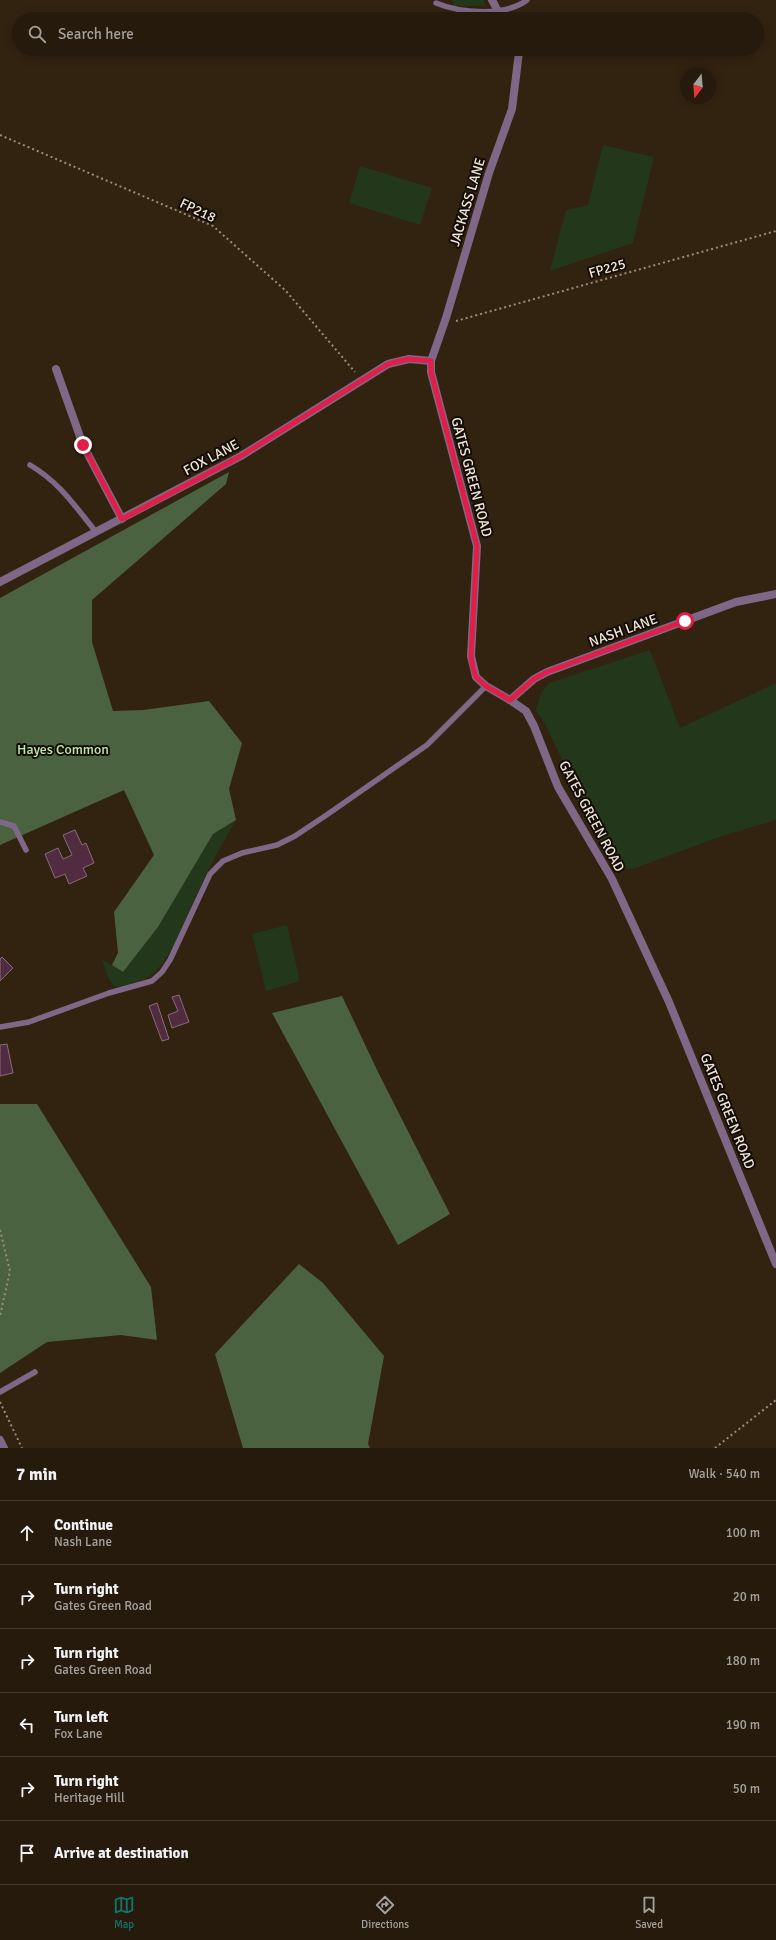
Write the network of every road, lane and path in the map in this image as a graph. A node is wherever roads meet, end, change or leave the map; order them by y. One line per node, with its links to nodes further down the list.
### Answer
1 (492, 0): 4 (street)
2 (527, 0): 4 (lane)
3 (436, 3): 4 (lane)
4 (498, 10)
5 (519, 56): 8 (street, JACKASS LANE)
6 (0, 134): 11 (path, FP218)
7 (776, 231): 8 (path, FP225)
8 (444, 324): 9 (street, JACKASS LANE)
9 (431, 361): 11 (street, FOX LANE); 17 (street, GATES GREEN ROAD)
10 (56, 369): 13 (street)
11 (362, 381): 13 (street, FOX LANE)
12 (30, 465): 14 (lane)
13 (122, 519): 14 (street, FOX LANE)
14 (96, 532): 15 (street, FOX LANE)
15 (0, 582)
16 (776, 594): 18 (street, NASH LANE)
17 (486, 686): 18 (street, GATES GREEN ROAD); 21 (lane)
18 (510, 700): 23 (street, GATES GREEN ROAD)
19 (0, 822): 20 (lane)
20 (26, 850)
21 (0, 1027)
22 (0, 1230): 24 (path)
23 (776, 1264)
24 (0, 1316)
25 (35, 1372): 26 (lane)
26 (0, 1392)
27 (776, 1400): 32 (path)
28 (0, 1402): 31 (path)
29 (0, 1440): 30 (street)
30 (4, 1448)
31 (22, 1448)
32 (715, 1448)

